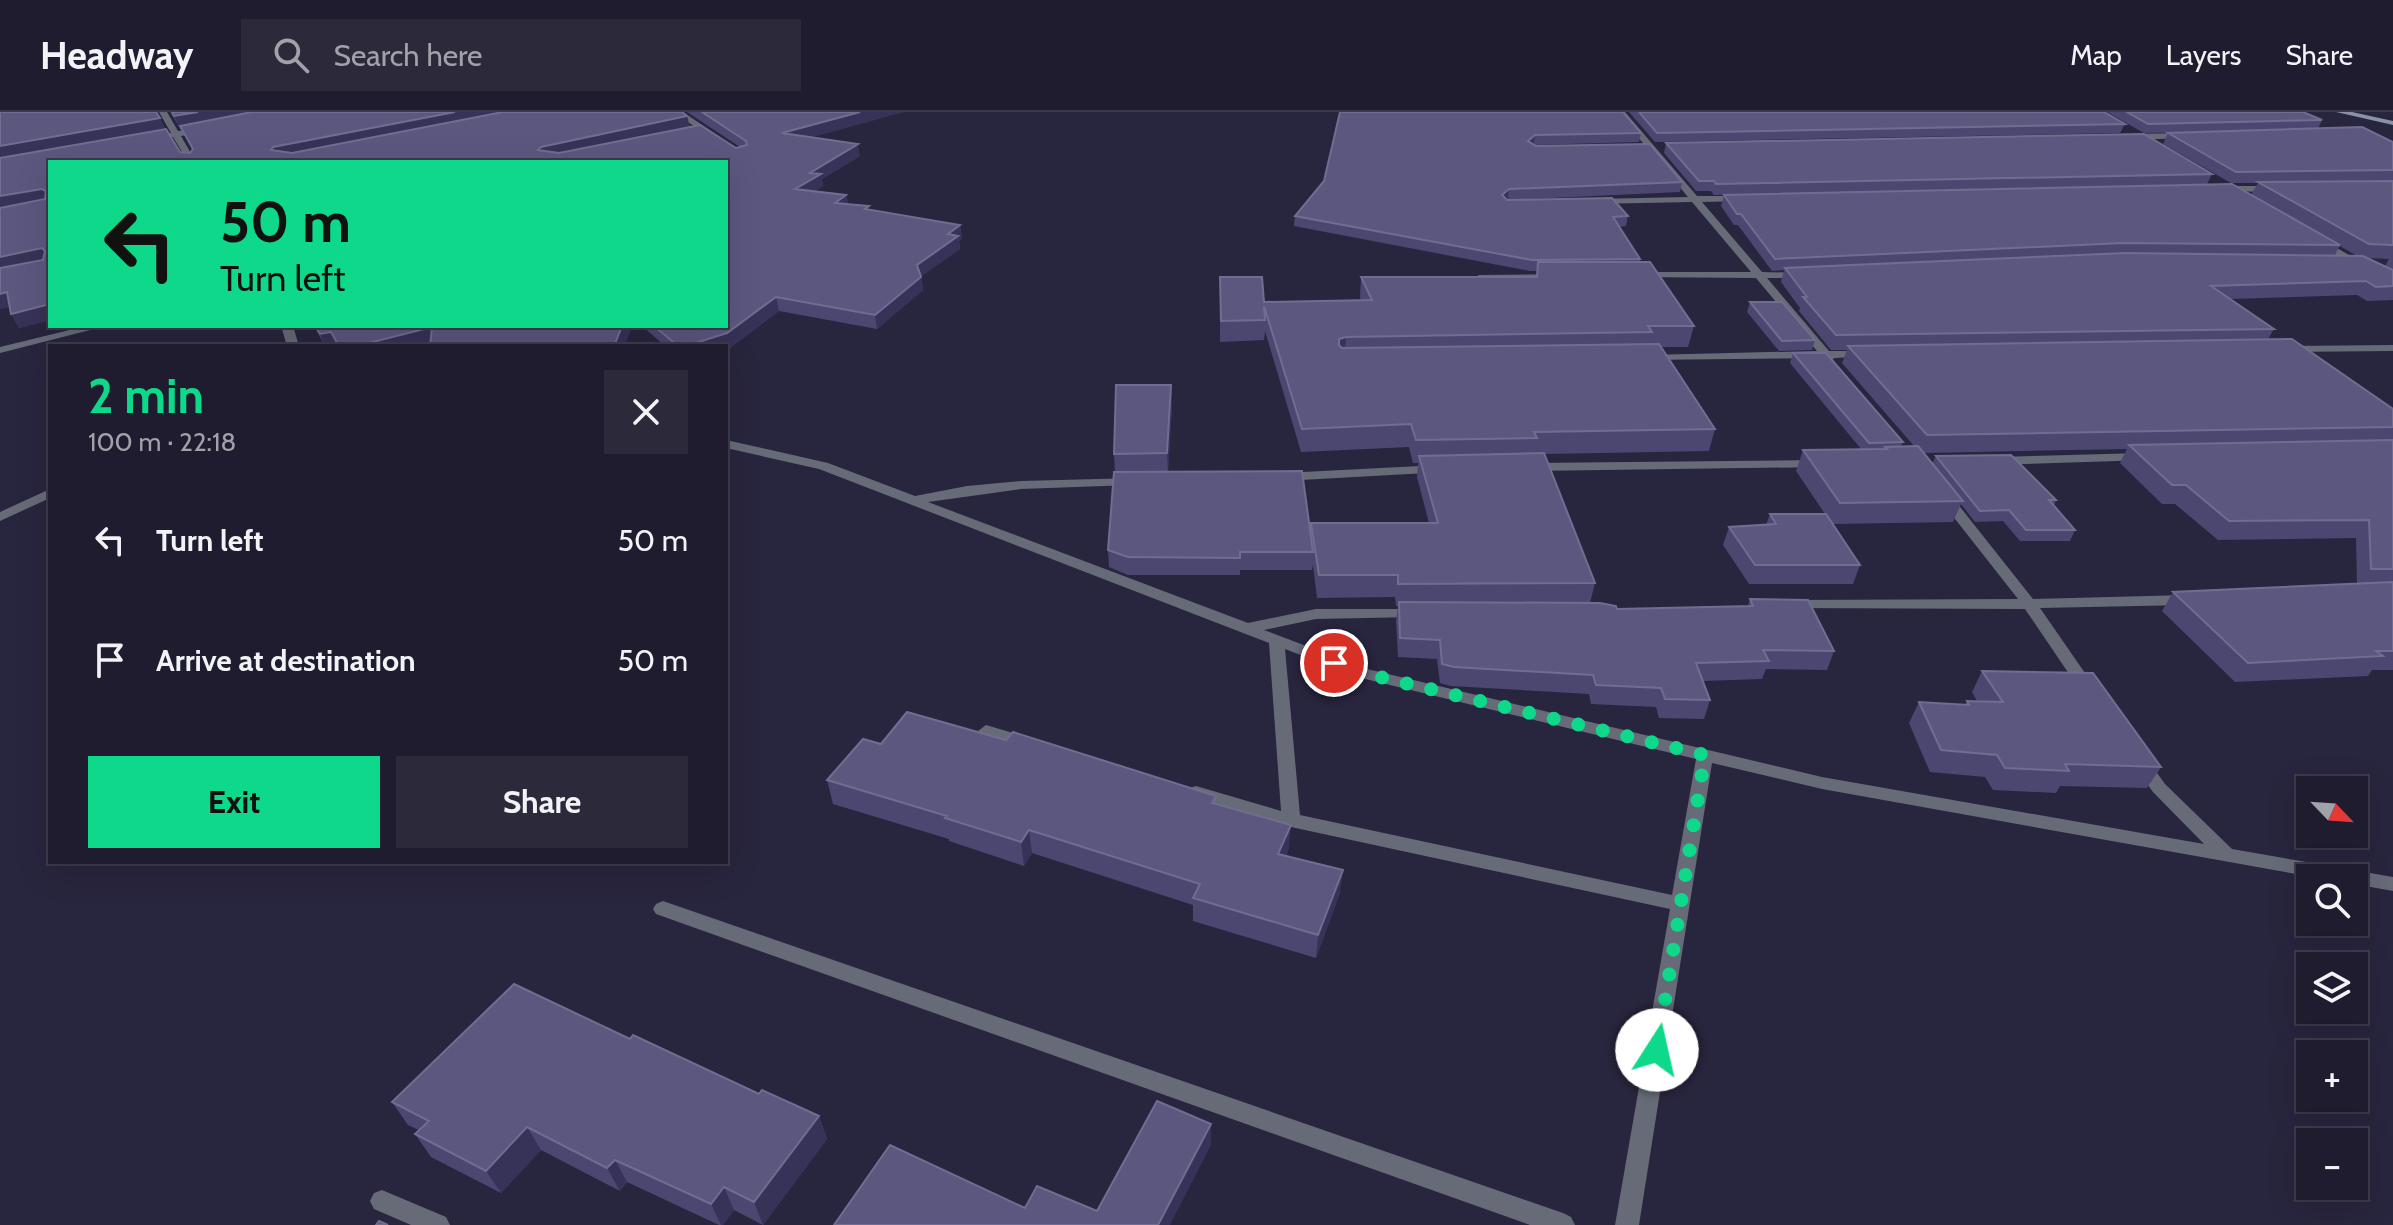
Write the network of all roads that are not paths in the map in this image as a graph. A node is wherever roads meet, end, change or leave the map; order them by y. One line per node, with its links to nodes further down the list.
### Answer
1 (163, 112): 9 (street)
2 (677, 112): 7 (street)
3 (1621, 112): 16 (street)
4 (2340, 112): 5 (main road)
5 (2393, 123)
6 (221, 126): 9 (street)
7 (704, 130): 8 (street); 15 (street)
8 (688, 133)
9 (175, 134): 13 (street); 18 (street)
10 (2125, 134): 12 (street)
11 (2198, 136): 12 (street)
12 (2138, 137): 17 (street)
13 (131, 142)
14 (1666, 146): 16 (street)
15 (730, 147)
16 (1643, 147): 23 (street)
17 (2164, 152)
18 (191, 160)
19 (2214, 186): 20 (street)
20 (2229, 189): 21 (street); 25 (street)
21 (2289, 189)
22 (1758, 198): 23 (street)
23 (1695, 199): 24 (street); 33 (street)
24 (1586, 203)
25 (2255, 205)
26 (2307, 235): 29 (street)
27 (2382, 264): 29 (street)
28 (2330, 265): 29 (street)
29 (2360, 265): 35 (street)
30 (1820, 274): 33 (street)
31 (1621, 275): 33 (street)
32 (1575, 276): 34 (street)
33 (1761, 277): 41 (street)
34 (1466, 278)
35 (2393, 284)
36 (92, 328): 39 (street)
37 (2393, 348): 38 (street)
38 (2267, 349)
39 (0, 350)
40 (1874, 354): 41 (street)
41 (1827, 355): 42 (street); 43 (street)
42 (1640, 358)
43 (1837, 367)
44 (728, 444): 54 (street)
45 (2155, 457): 46 (street)
46 (1981, 461)
47 (1840, 464): 48 (street)
48 (1518, 467)
49 (1461, 469): 50 (street)
50 (1262, 478)
51 (1153, 481): 54 (street)
52 (1936, 486): 57 (street)
53 (48, 494): 55 (street)
54 (913, 501): 60 (street)
55 (0, 517)
56 (2203, 599): 57 (street)
57 (2029, 604): 58 (street); 62 (street)
58 (1777, 605)
59 (1431, 612): 60 (street)
60 (1244, 629): 61 (street)
61 (1277, 642): 66 (street); 68 (street)
62 (2098, 702)
63 (986, 731): 64 (street)
64 (1047, 749)
65 (2133, 752): 69 (street)
66 (1705, 755): 69 (street); 71 (street)
67 (1184, 789): 68 (street)
68 (1291, 820): 71 (street)
69 (2227, 855): 70 (street)
70 (2393, 884)
71 (1681, 904): 76 (street)
72 (663, 909): 75 (street)
73 (382, 1201): 74 (street)
74 (438, 1225)
75 (1563, 1225)
76 (1627, 1225)

